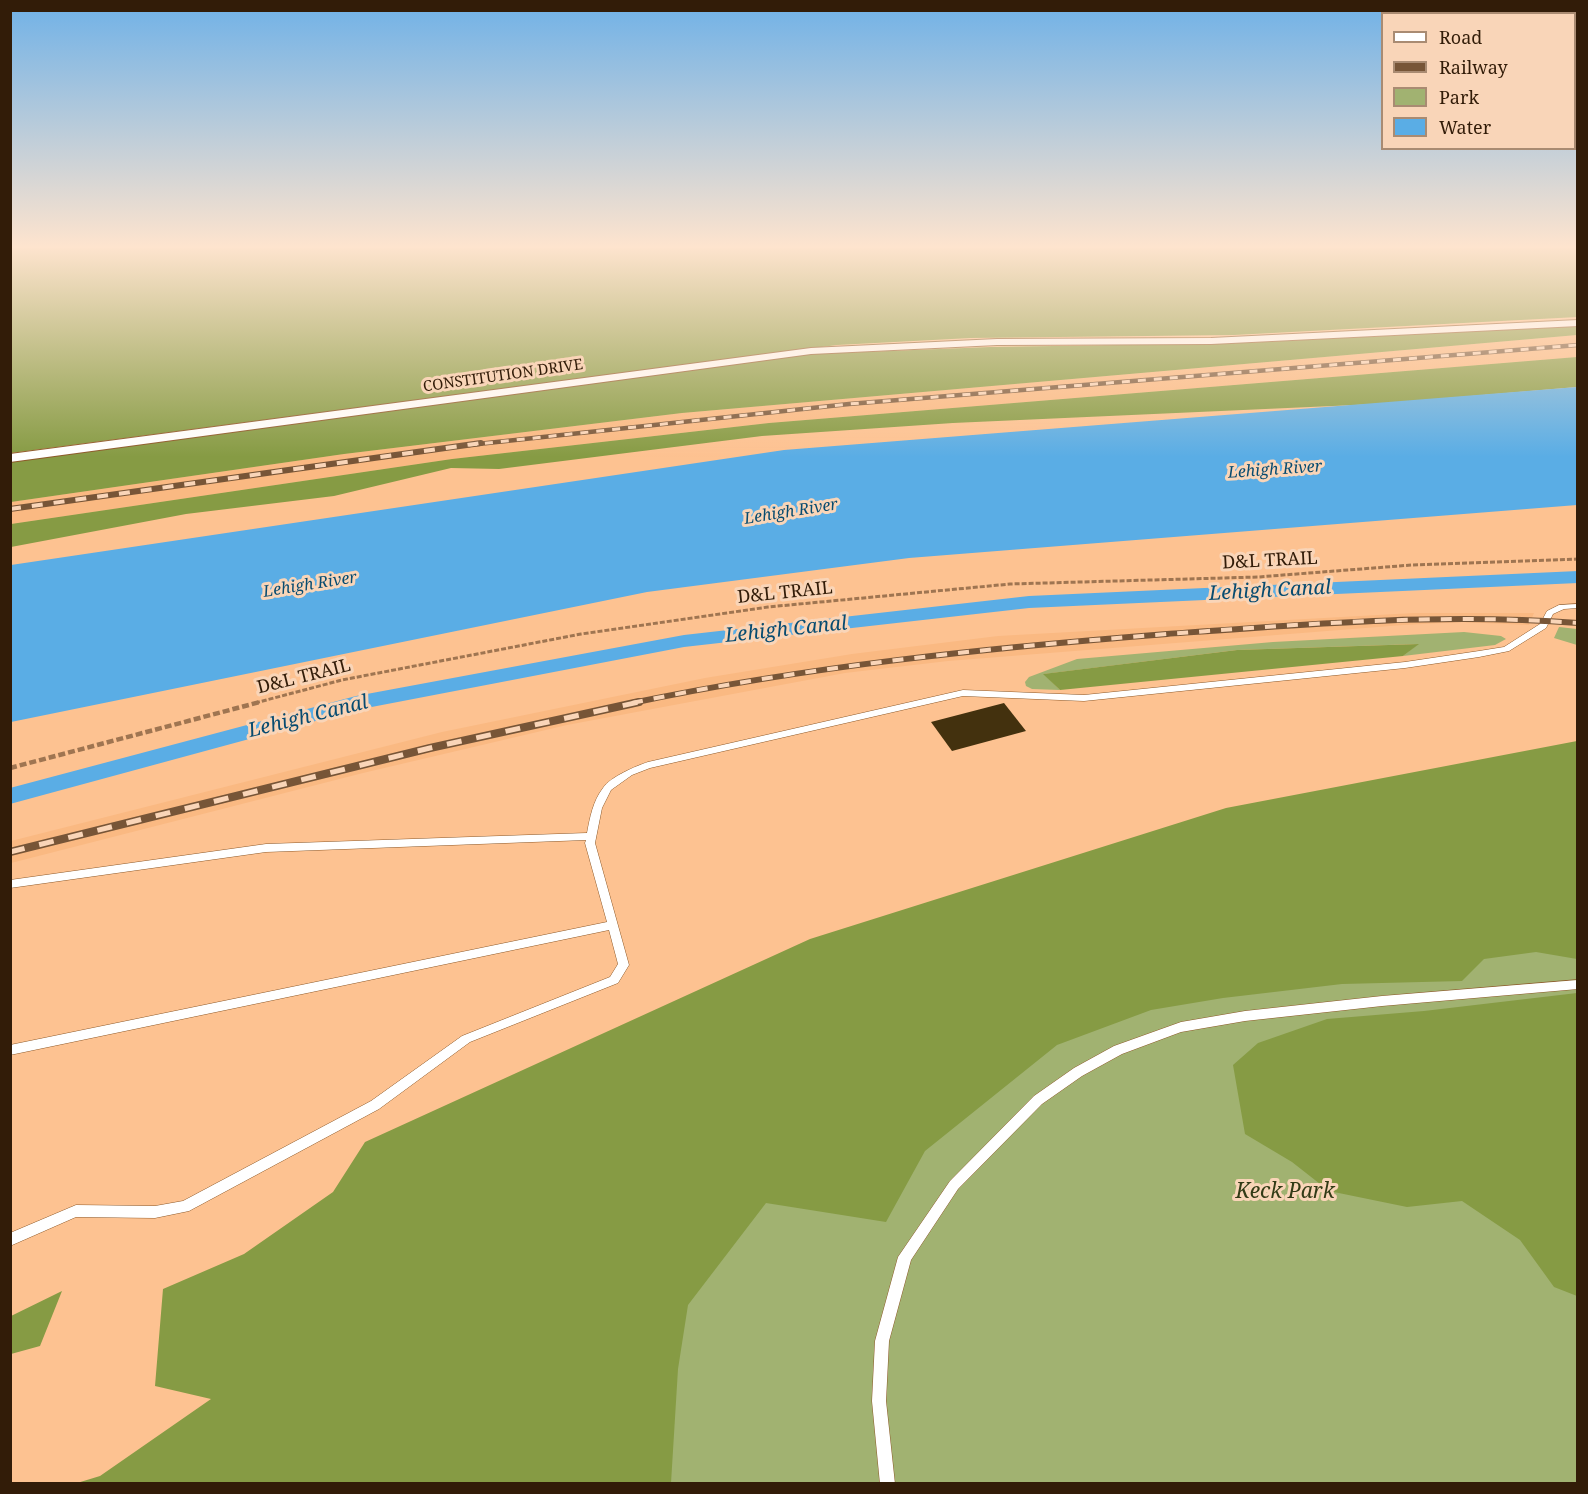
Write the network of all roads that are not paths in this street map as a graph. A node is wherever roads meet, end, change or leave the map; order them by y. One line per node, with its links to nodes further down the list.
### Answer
1 (1578, 323): 2 (street, CONSTITUTION DRIVE)
2 (10, 458)
3 (1578, 606): 4 (lane)
4 (592, 836): 5 (lane); 6 (lane)
5 (10, 884)
6 (613, 925): 8 (lane); 9 (lane)
7 (1578, 984): 10 (lane)
8 (10, 1050)
9 (10, 1240)
10 (888, 1484)

